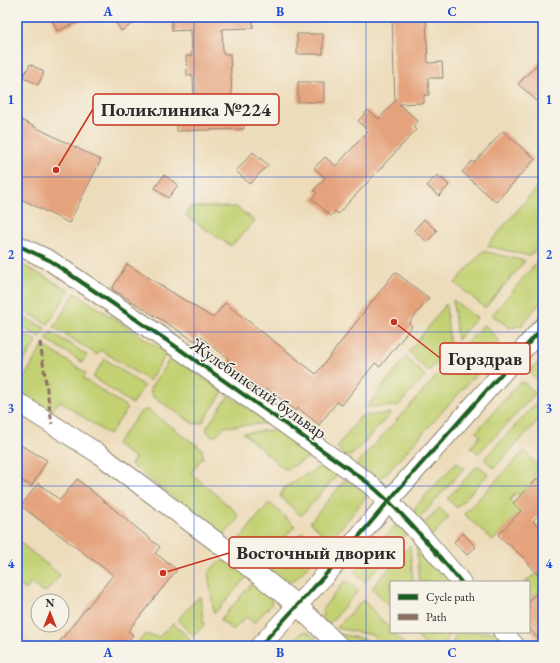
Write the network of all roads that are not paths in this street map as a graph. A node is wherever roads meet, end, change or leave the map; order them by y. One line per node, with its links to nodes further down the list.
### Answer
1 (17, 245): 4 (street, Жулебинский бульвар)
2 (543, 327): 4 (street)
3 (17, 402): 6 (street)
4 (389, 501): 5 (street, Жулебинский бульвар); 6 (street)
5 (460, 581)
6 (297, 605): 8 (street); 9 (street)
7 (504, 633): 10 (street)
8 (260, 646)
9 (339, 646)
10 (515, 646)

